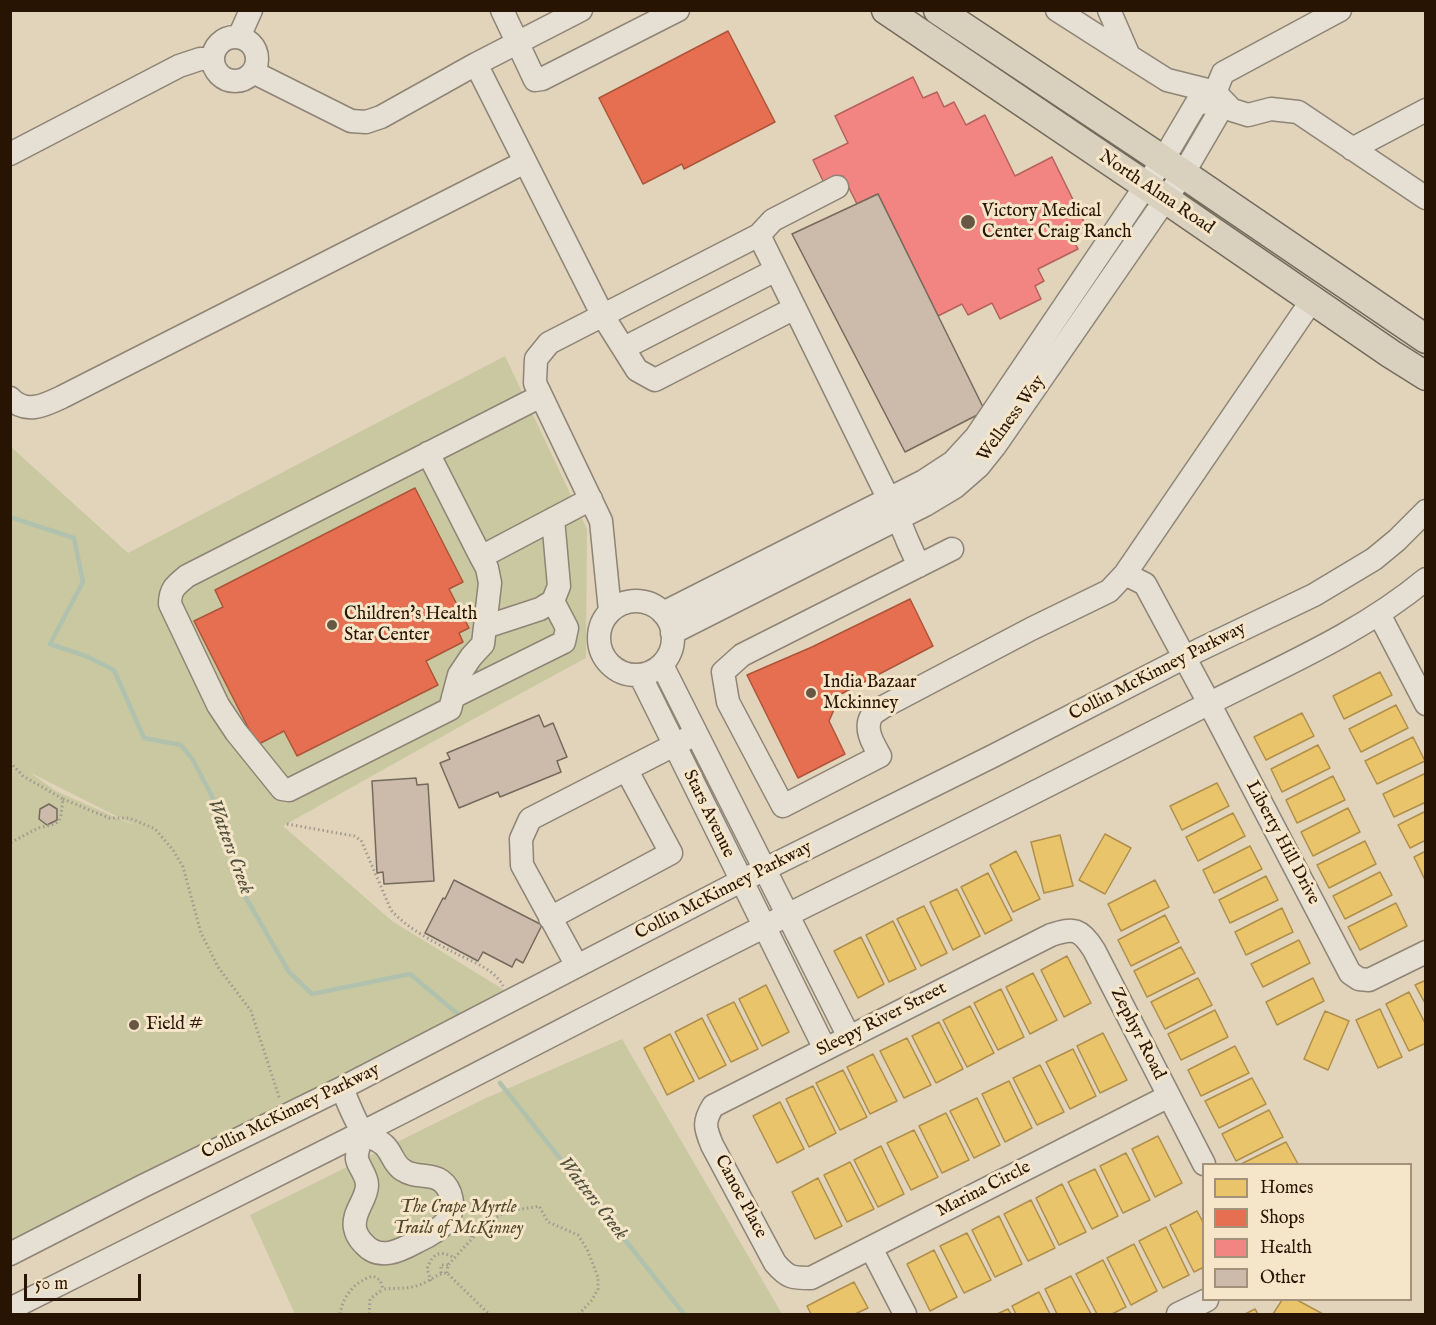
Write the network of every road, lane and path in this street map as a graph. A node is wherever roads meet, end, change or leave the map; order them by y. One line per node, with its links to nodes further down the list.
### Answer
1 (251, 10): 11 (street)
2 (502, 10): 12 (street)
3 (581, 10): 10 (street)
4 (678, 10): 12 (street)
5 (886, 10): 24 (main road, North Alma Road)
6 (938, 10): 22 (main road, North Alma Road)
7 (1057, 10): 13 (street)
8 (1109, 10): 13 (street)
9 (1340, 10): 17 (street)
10 (554, 17): 12 (street)
11 (239, 37): 14 (street); 16 (street)
12 (519, 43): 15 (street)
13 (1129, 56): 17 (street)
14 (213, 59): 16 (street); 20 (street)
15 (476, 64): 16 (street); 21 (street)
16 (254, 72)
17 (1214, 97): 19 (street); 22 (street, Wellness Way)
18 (1425, 110): 19 (street)
19 (1352, 149): 25 (street)
20 (10, 154)
21 (525, 162): 31 (street); 39 (street)
22 (1173, 167): 24 (street, Wellness Way); 33 (main road, North Alma Road)
23 (837, 187): 26 (street)
24 (1155, 193): 28 (main road, North Alma Road); 29 (street, Wellness Way); 32 (street, Wellness Way)
25 (1425, 198)
26 (759, 235): 27 (street); 31 (street)
27 (776, 270): 30 (street); 34 (street)
28 (1312, 300): 35 (main road, North Alma Road); 48 (street)
29 (1066, 303): 32 (street); 36 (street, Wellness Way)
30 (795, 308): 34 (street); 42 (street)
31 (603, 316): 34 (street); 38 (street)
32 (1085, 316): 36 (street, Wellness Way)
33 (1425, 339)
34 (624, 348)
35 (1414, 368): 37 (main road, North Alma Road)
36 (1032, 374): 42 (street, Wellness Way)
37 (1425, 387)
38 (541, 396): 40 (street); 41 (street)
39 (10, 398)
40 (428, 453): 46 (street); 58 (street)
41 (591, 499): 44 (street); 51 (street)
42 (894, 508): 47 (street); 53 (street, Wellness Way)
43 (1425, 511): 55 (street, Collin McKinney Parkway)
44 (554, 519): 46 (street); 50 (street)
45 (952, 549): 47 (street)
46 (482, 557): 54 (street)
47 (919, 566): 48 (street)
48 (1125, 574): 55 (street, Liberty Hill Drive)
49 (1425, 579): 52 (street)
50 (553, 601): 54 (street); 58 (street)
51 (610, 611): 53 (street); 57 (street)
52 (1379, 614): 59 (street); 60 (street)
53 (668, 623): 56 (street)
54 (485, 627): 58 (street)
55 (1185, 658): 59 (street, Liberty Hill Drive); 68 (street, Collin McKinney Parkway)
56 (662, 665): 57 (street); 61 (street, Stars Avenue)
57 (640, 675): 62 (street, Stars Avenue)
58 (453, 697)
59 (1209, 703): 70 (street); 74 (street, Liberty Hill Drive)
60 (1425, 704)
61 (696, 734): 62 (street); 68 (street, Stars Avenue)
62 (675, 745): 64 (street); 69 (street, Stars Avenue)
63 (10, 762): 65 (path)
64 (627, 771): 71 (street); 71 (street)
65 (63, 799): 67 (path); 81 (path)
66 (287, 824): 76 (path)
67 (10, 843)
68 (765, 870): 69 (street, Collin McKinney Parkway); 70 (street, Stars Avenue)
69 (741, 881): 72 (street, Stars Avenue); 75 (street, Collin McKinney Parkway)
70 (787, 915): 72 (street); 77 (street, Stars Avenue)
71 (550, 918): 75 (street)
72 (764, 927): 78 (street, Stars Avenue); 83 (street)
73 (1051, 935): 77 (street, Sleepy River Street); 80 (street, Zephyr Road)
74 (1425, 952)
75 (577, 966): 79 (street, Collin McKinney Parkway)
76 (505, 990)
77 (849, 1037): 78 (street, Sleepy River Street)
78 (825, 1049): 82 (street, Sleepy River Street)
79 (342, 1088): 83 (street); 88 (street, Collin McKinney Parkway)
80 (1169, 1096): 84 (street, Zephyr Road); 87 (street, Marina Circle)
81 (281, 1105)
82 (712, 1106): 93 (street, Canoe Place)
83 (363, 1132): 83 (street); 97 (street)
84 (1203, 1163)
85 (470, 1227): 86 (path)
86 (472, 1240): 89 (path); 101 (path)
87 (871, 1248): 93 (street, Marina Circle); 102 (street)
88 (10, 1254)
89 (454, 1258): 90 (path); 94 (path)
90 (448, 1264): 91 (path); 92 (path)
91 (441, 1273): 92 (path); 94 (path)
92 (447, 1273): 100 (path)
93 (797, 1278)
94 (431, 1281): 95 (path)
95 (383, 1288): 98 (path); 99 (path)
96 (1203, 1301): 103 (street)
97 (10, 1309)
98 (340, 1314)
99 (369, 1314)
100 (489, 1314)
101 (579, 1314)
102 (905, 1314)
103 (1178, 1314)

